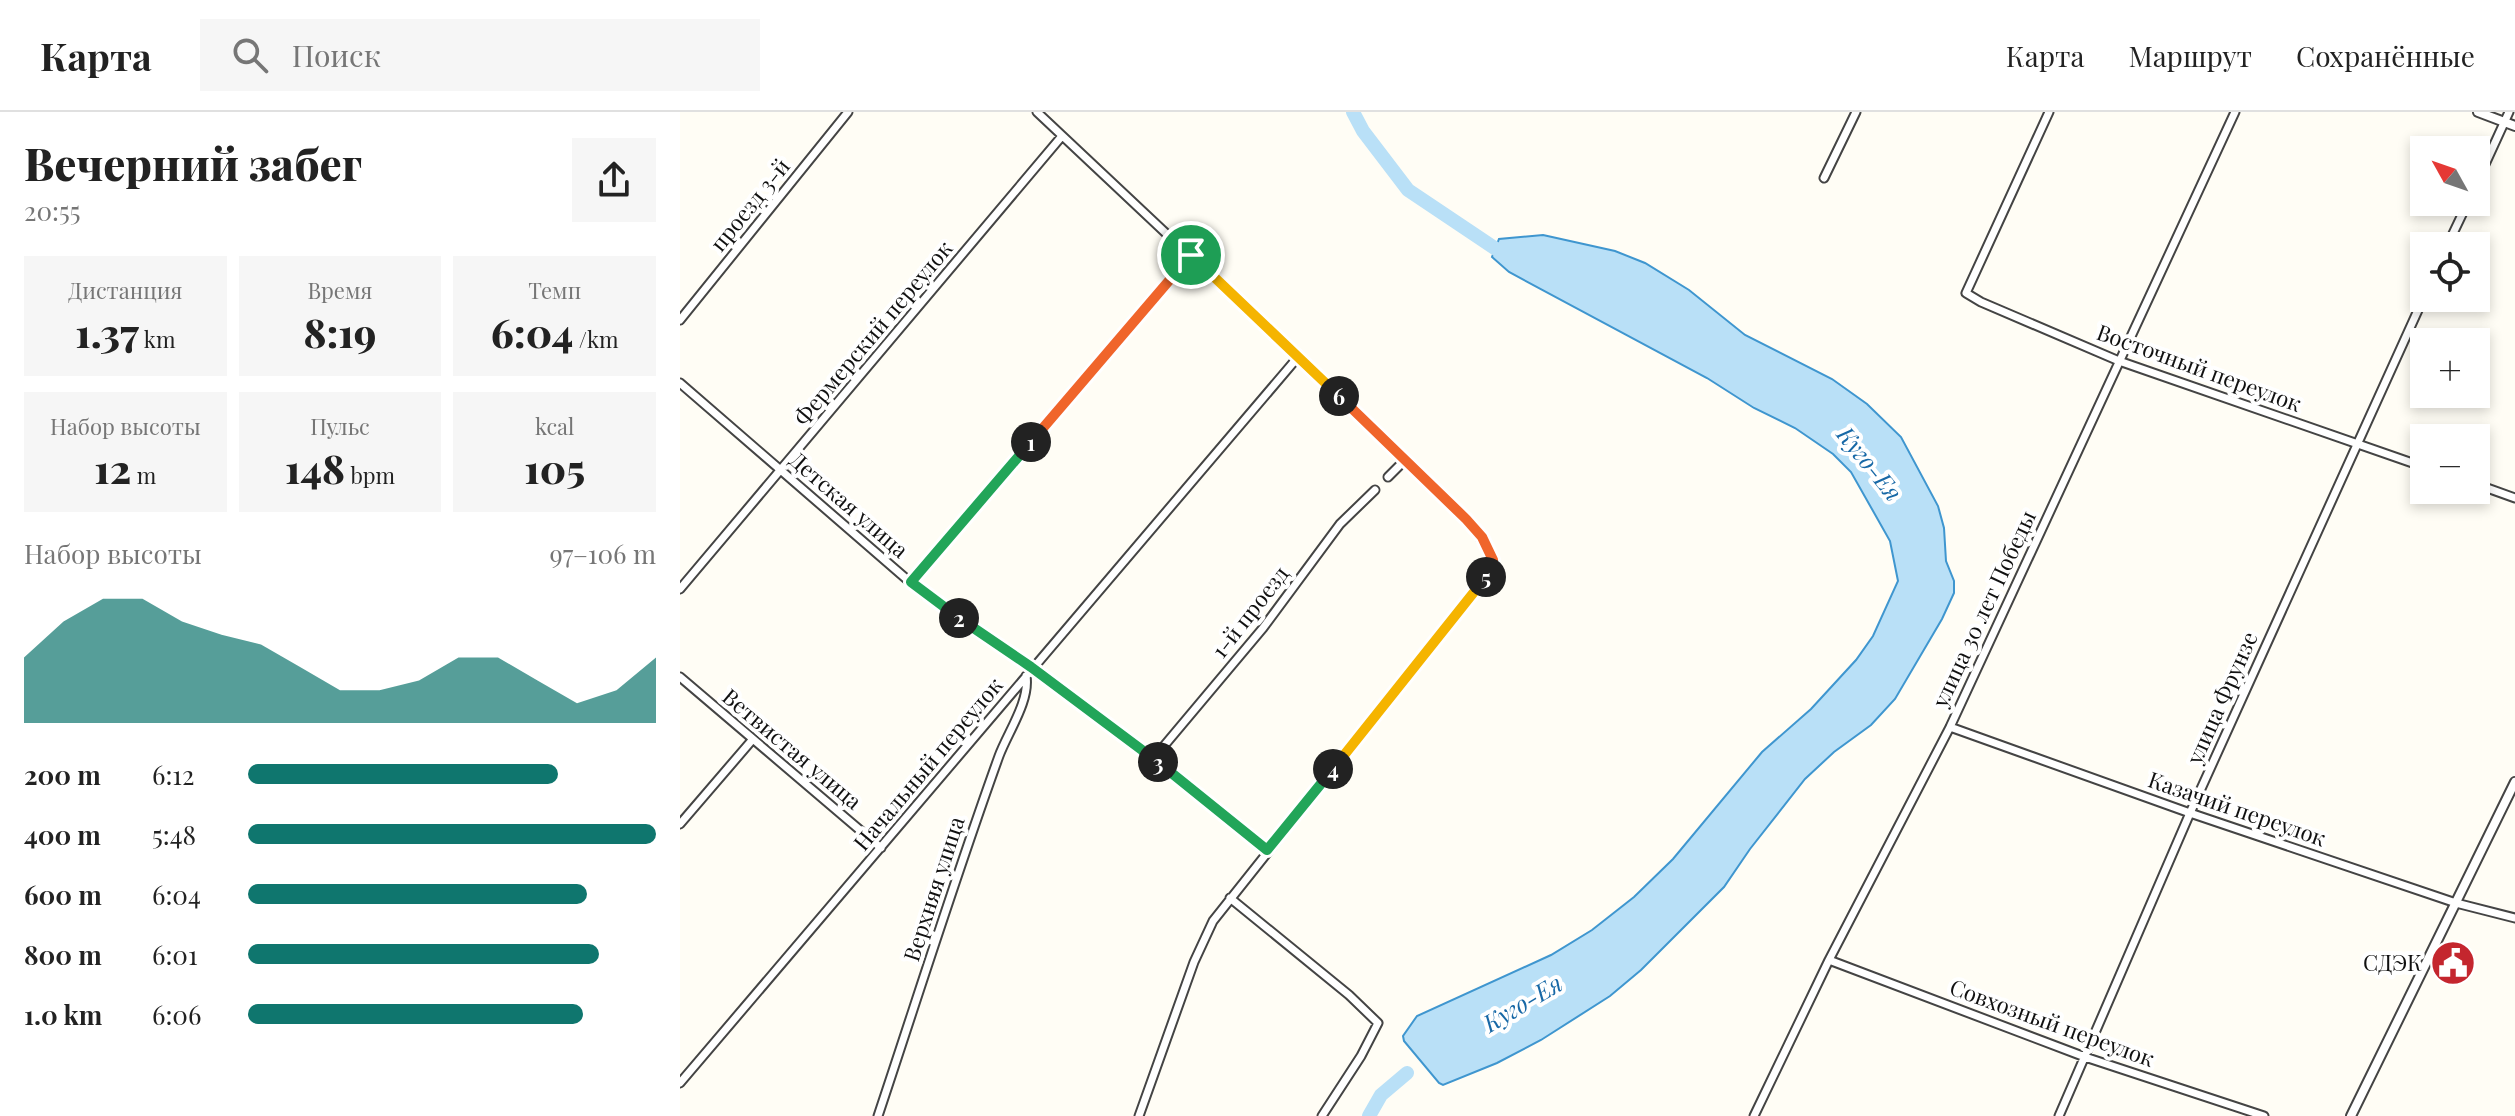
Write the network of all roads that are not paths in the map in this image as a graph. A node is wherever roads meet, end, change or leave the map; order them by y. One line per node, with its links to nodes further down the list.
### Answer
1 (848, 112): 15 (street, проезд 3-й)
2 (1037, 112): 10 (street)
3 (1856, 112): 12 (street)
4 (2049, 112): 17 (street, Восточный переулок)
5 (2235, 112): 17 (street, улица 30 лет Победы)
6 (2478, 112): 8 (street)
7 (2509, 112): 8 (street)
8 (2505, 122): 9 (street); 11 (street)
9 (2515, 126)
10 (1062, 136): 13 (street); 22 (street, Фермерский переулок)
11 (2490, 154)
12 (1824, 178)
13 (1191, 255): 16 (street); 27 (street)
14 (2417, 312): 19 (street, улица Фрунзе)
15 (680, 320)
16 (1298, 357): 20 (street); 29 (street, Начальный переулок)
17 (2119, 361): 19 (street, Восточный переулок); 32 (street, улица 30 лет Победы)
18 (680, 383): 22 (street, Детская улица)
19 (2356, 443): 21 (street, Восточный переулок); 36 (street, улица Фрунзе)
20 (1406, 459): 23 (street); 39 (street)
21 (2410, 462)
22 (781, 469): 27 (street, Детская улица); 28 (street, Фермерский переулок)
23 (1388, 477)
24 (2490, 489): 26 (street)
25 (1375, 490): 34 (street, 1-й проезд)
26 (2515, 498)
27 (911, 582): 29 (street, Детская улица)
28 (680, 589)
29 (1031, 667): 30 (street, Начальный переулок); 34 (street, Детская улица)
30 (1025, 675): 38 (street, Начальный переулок); 46 (street, Верхняя улица)
31 (680, 677): 33 (street, Ветвистая улица)
32 (1950, 727): 36 (street, Казачий переулок); 43 (street, улица 30 лет Победы)
33 (753, 739): 37 (street); 38 (street, Ветвистая улица)
34 (1153, 759): 39 (street, Детская улица)
35 (2515, 782): 41 (street)
36 (2190, 813): 41 (street, Казачий переулок); 44 (street, улица Фрунзе)
37 (680, 824)
38 (881, 848): 45 (street, Начальный переулок)
39 (1267, 850): 40 (street)
40 (1230, 898): 47 (street); 48 (street)
41 (2456, 903): 42 (street, Казачий переулок); 52 (street)
42 (2515, 918)
43 (1829, 960): 44 (street, Совхозный переулок); 49 (street, улица 30 лет Победы)
44 (2085, 1057): 50 (street, улица Фрунзе); 51 (street, Совхозный переулок)
45 (680, 1083)
46 (878, 1116)
47 (1139, 1116)
48 (1322, 1116)
49 (1754, 1116)
50 (2059, 1116)
51 (2264, 1116)
52 (2351, 1116)

